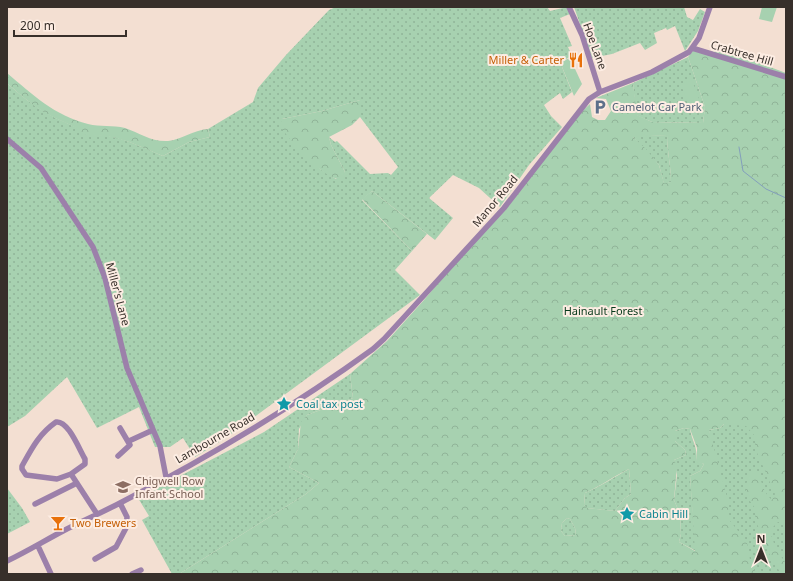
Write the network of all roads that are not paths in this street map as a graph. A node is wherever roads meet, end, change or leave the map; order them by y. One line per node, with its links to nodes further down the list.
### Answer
1 (569, 7): 5 (street, Hoe Lane)
2 (710, 7): 3 (street, Manor Road)
3 (692, 48): 4 (street, Crabtree Hill); 5 (street, Manor Road)
4 (786, 76)
5 (600, 92): 7 (street, Manor Road)
6 (7, 139): 9 (street, Miller's Lane)
7 (284, 408): 13 (street, Lambourne Road)
8 (120, 428): 10 (street)
9 (153, 430): 10 (street); 13 (street, Miller's Lane)
10 (129, 441): 11 (street)
11 (118, 456)
12 (71, 474): 12 (street); 14 (street)
13 (166, 477): 15 (street, Lambourne Road)
14 (77, 482): 16 (street); 17 (street)
15 (120, 503): 17 (street, Lambourne Road); 19 (street)
16 (35, 504)
17 (98, 514): 18 (street, Lambourne Road)
18 (38, 546): 20 (street, Lambourne Road); 22 (street)
19 (95, 559)
20 (7, 561)
21 (141, 570): 23 (street)
22 (51, 574)
23 (132, 574)

